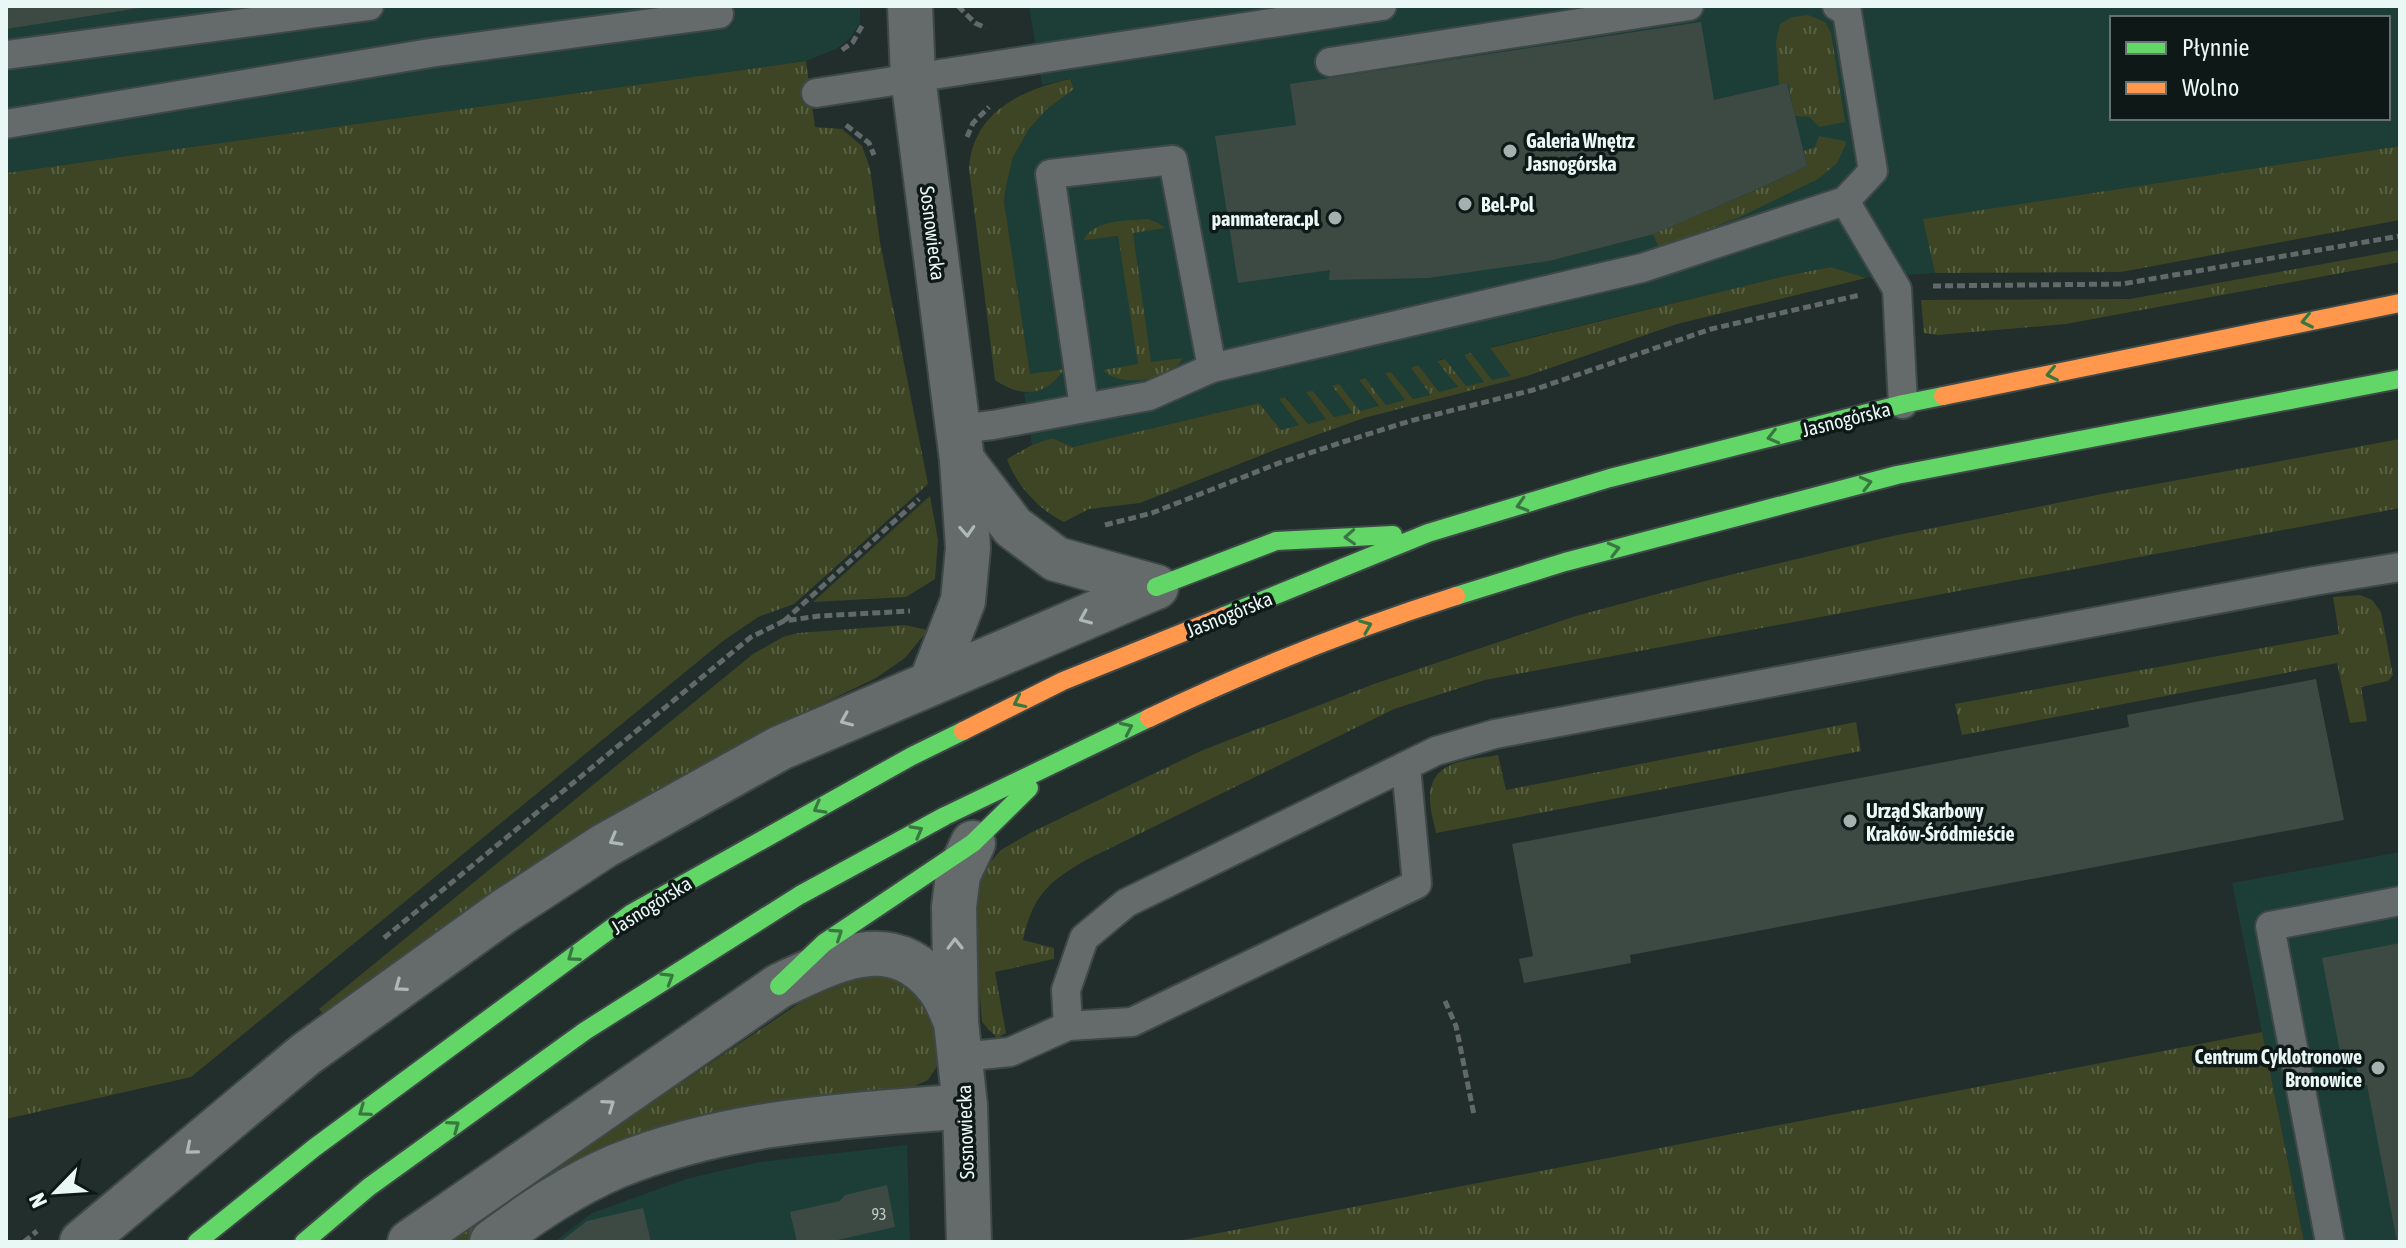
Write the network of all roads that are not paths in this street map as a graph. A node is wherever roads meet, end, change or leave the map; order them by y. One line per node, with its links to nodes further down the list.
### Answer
1 (369, 6): 7 (lane)
2 (910, 6): 9 (street, Sosnowiecka)
3 (1382, 6): 9 (lane)
4 (1689, 6): 8 (lane)
5 (1837, 6): 12 (lane)
6 (719, 14): 11 (lane)
7 (6, 55)
8 (1330, 62)
9 (913, 77): 10 (lane); 18 (street, Sosnowiecka)
10 (816, 93)
11 (6, 124)
12 (1845, 201): 14 (lane); 16 (lane)
13 (2400, 303): 16 (main road, Jasnogórska, one-way to 16)
14 (1212, 368): 17 (lane); 17 (lane)
15 (2400, 379): 23 (main road, one-way to 15)
16 (1903, 404): 19 (main road, Jasnogórska, one-way to 19)
17 (1084, 407): 18 (lane)
18 (960, 445): 21 (street, Sosnowiecka); 22 (street, Sosnowiecka, one-way to 22)
19 (1428, 533): 21 (main road, one-way to 21); 32 (main road, Jasnogórska, one-way to 32)
20 (2400, 567): 24 (lane)
21 (1156, 587): 22 (street, one-way to 22)
22 (931, 683): 31 (street, one-way to 31)
23 (1056, 762): 25 (main road); 33 (main road, one-way to 23)
24 (1406, 766): 28 (lane); 28 (lane)
25 (973, 843): 27 (main road, one-way to 25); 29 (street, Sosnowiecka, one-way to 25)
26 (2400, 901): 37 (lane)
27 (779, 986): 29 (street, Sosnowiecka); 34 (street, one-way to 27)
28 (1068, 1026): 29 (lane)
29 (959, 1040): 30 (street, Sosnowiecka)
30 (965, 1106): 35 (street); 36 (street, Sosnowiecka)
31 (82, 1242)
32 (197, 1242)
33 (304, 1242)
34 (410, 1242)
35 (492, 1242)
36 (969, 1242)
37 (2330, 1242)

